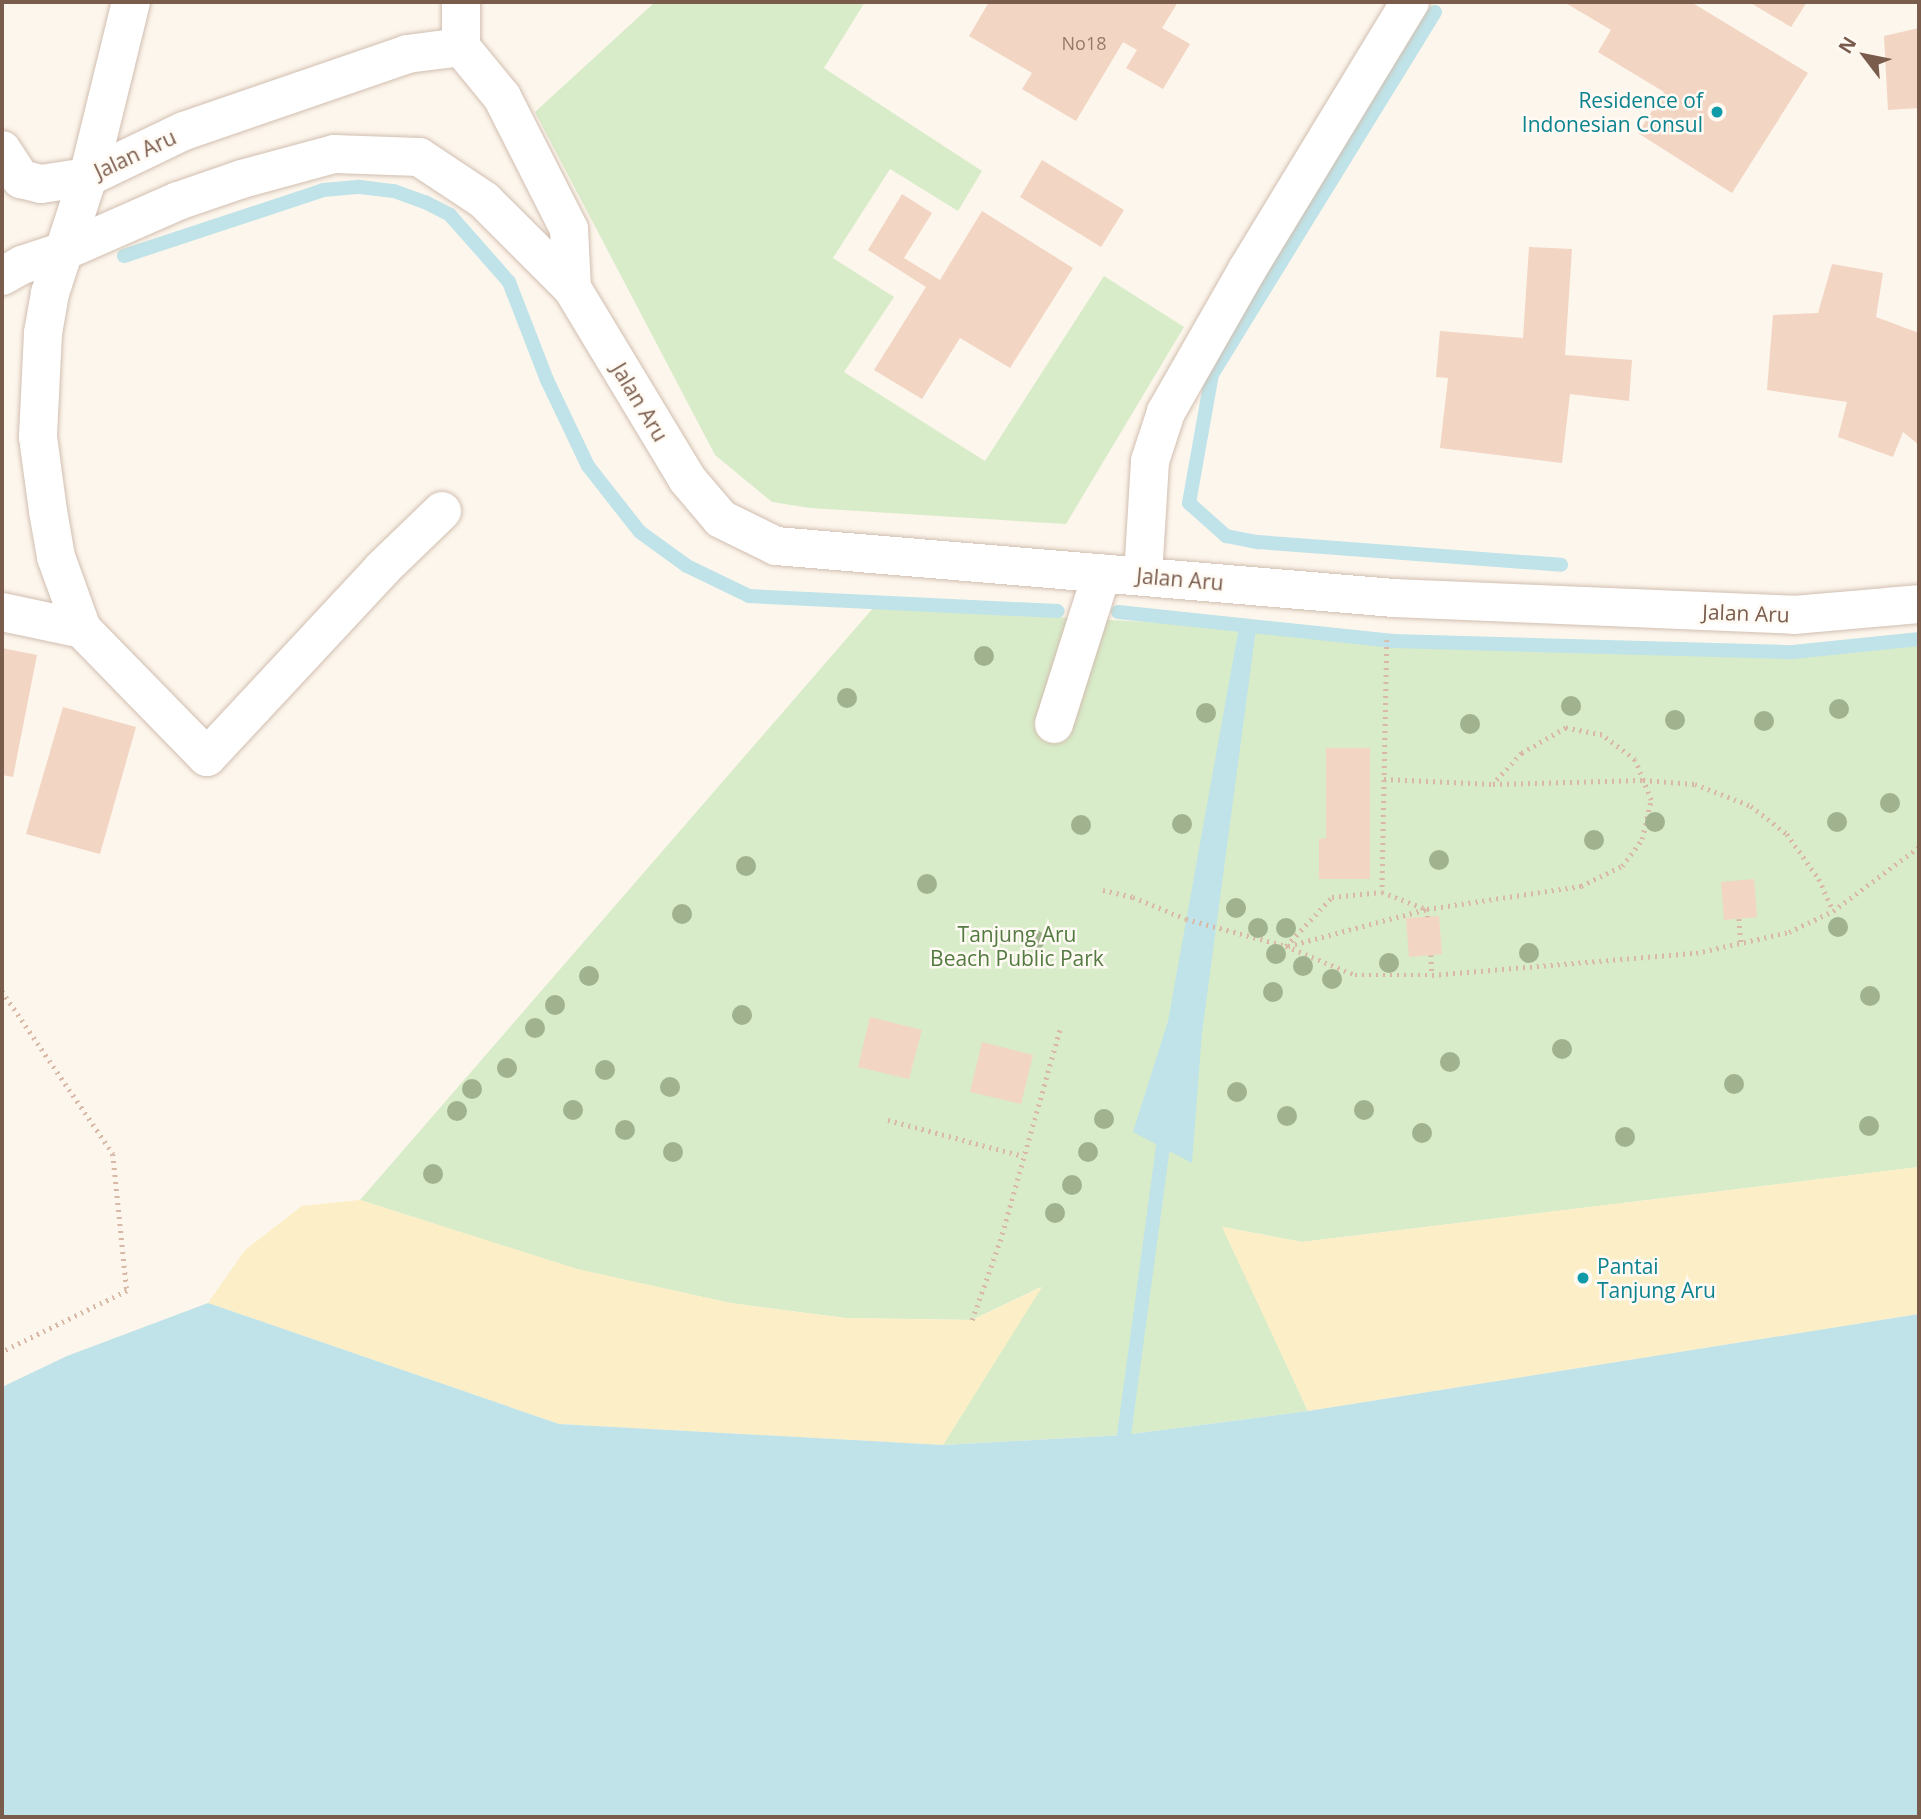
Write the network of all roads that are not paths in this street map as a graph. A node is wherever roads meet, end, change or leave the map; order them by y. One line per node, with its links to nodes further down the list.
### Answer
1 (131, 2): 6 (street)
2 (461, 2): 4 (street)
3 (1409, 2): 12 (street)
4 (461, 47): 6 (street, Jalan Aru); 9 (street, Jalan Aru)
5 (2, 150): 6 (street, Jalan Aru)
6 (88, 177): 7 (street)
7 (64, 251): 8 (street, Jalan Aru); 9 (street, Jalan Aru); 15 (street)
8 (2, 276)
9 (572, 288): 11 (street, Jalan Aru)
10 (442, 511): 15 (street)
11 (1102, 573): 12 (street, Jalan Aru); 16 (street)
12 (1143, 576): 13 (street, Jalan Aru)
13 (1919, 604)
14 (2, 612): 15 (street)
15 (82, 629)
16 (1054, 724)

